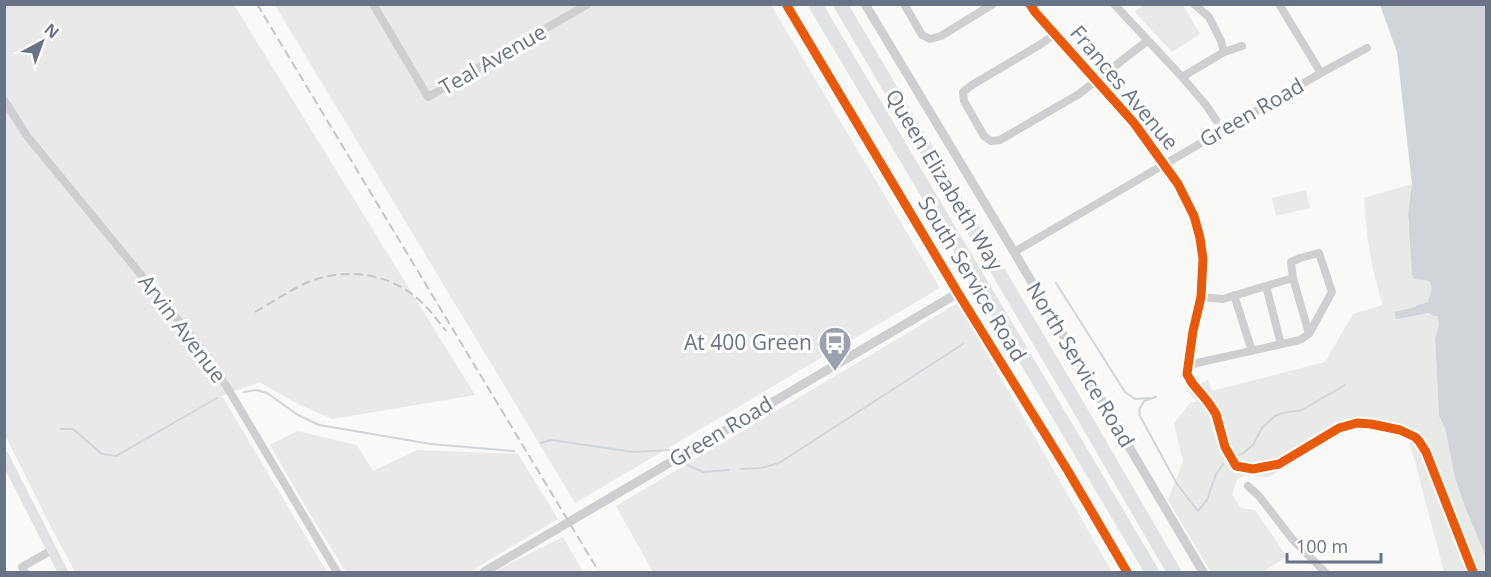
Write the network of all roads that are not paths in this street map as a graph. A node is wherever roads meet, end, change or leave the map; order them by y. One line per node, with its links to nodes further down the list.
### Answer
1 (373, 4): 2 (street, Teal Avenue)
2 (588, 4)
3 (786, 4): 27 (street, South Service Road)
4 (815, 4): 41 (highway, Queen Elizabeth Way)
5 (840, 4): 42 (highway, Queen Elizabeth Way)
6 (865, 4): 24 (street, North Service Road)
7 (904, 4): 8 (street)
8 (993, 4)
9 (1030, 4): 13 (street, Frances Avenue)
10 (1114, 4): 14 (street)
11 (1194, 4): 17 (street)
12 (1280, 4): 18 (street)
13 (1055, 33): 20 (street, Frances Avenue); 20 (street)
14 (1147, 41): 19 (street); 20 (street)
15 (1242, 46): 17 (street)
16 (1367, 48): 18 (street, Green Road)
17 (1224, 52): 19 (street)
18 (1321, 73): 23 (street, Green Road)
19 (1182, 77): 22 (street)
20 (1097, 80): 23 (street, Frances Avenue)
21 (4, 100): 38 (street, Arvin Avenue)
22 (1216, 120)
23 (1165, 164): 24 (street, Green Road); 29 (street, Frances Avenue)
24 (1014, 252): 43 (street, North Service Road)
25 (1293, 278): 26 (street); 30 (street); 30 (street)
26 (1266, 286): 28 (street); 31 (street)
27 (958, 293): 39 (street, Green Road); 40 (street, South Service Road)
28 (1234, 294): 29 (street); 32 (street)
29 (1201, 297): 32 (street, Frances Avenue)
30 (1309, 334): 31 (street)
31 (1281, 344): 32 (street)
32 (1252, 351)
33 (4, 456): 35 (main road)
34 (1248, 486): 44 (street)
35 (52, 550): 36 (main road); 37 (street)
36 (59, 571)
37 (25, 573)
38 (337, 573)
39 (484, 573)
40 (1127, 573)
41 (1152, 573)
42 (1174, 573)
43 (1203, 573)
44 (1325, 573)

